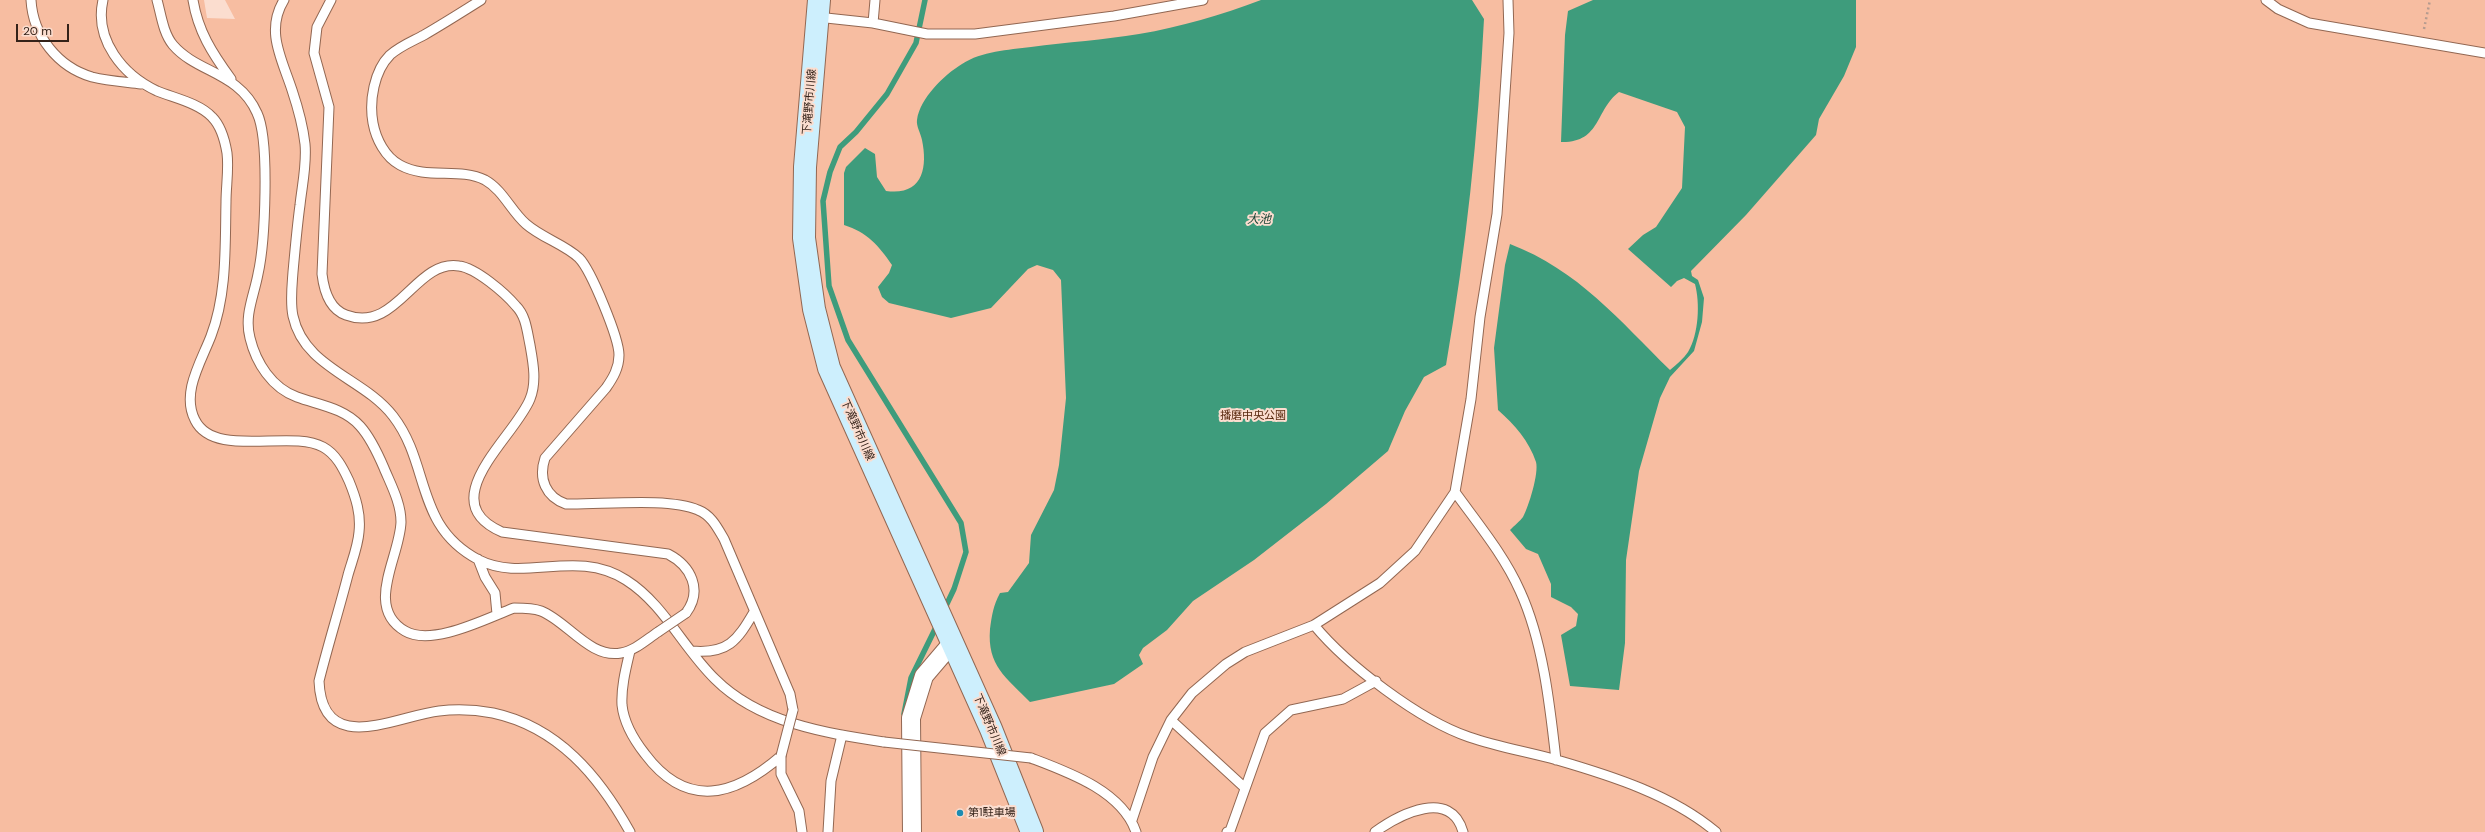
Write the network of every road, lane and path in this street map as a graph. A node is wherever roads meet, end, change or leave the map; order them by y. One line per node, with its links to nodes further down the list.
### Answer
1 (32, 0): 17 (lane)
2 (103, 0): 17 (lane)
3 (157, 0): 18 (lane)
4 (193, 0): 18 (lane)
5 (284, 0): 20 (lane)
6 (331, 0): 25 (lane, bridge)
7 (481, 0): 21 (lane)
8 (876, 0): 14 (lane)
9 (1203, 0): 14 (lane)
10 (1508, 0): 19 (lane)
11 (2266, 0): 15 (lane)
12 (2430, 0): 15 (path)
13 (818, 8): 14 (lane); 24 (main road, 下滝野市川線)
14 (873, 23)
15 (2422, 43): 16 (lane)
16 (2485, 53)
17 (144, 85): 34 (lane)
18 (237, 87): 22 (lane)
19 (1455, 492): 23 (lane); 31 (lane)
20 (478, 559): 22 (lane); 26 (lane)
21 (754, 612): 26 (lane); 30 (lane, bridge)
22 (498, 614): 25 (lane)
23 (1314, 624): 27 (lane); 28 (lane)
24 (953, 642): 37 (street); 38 (main road, 下滝野市川線)
25 (630, 651): 30 (lane)
26 (692, 651): 29 (lane)
27 (1376, 681): 31 (lane); 32 (lane)
28 (1171, 720): 32 (lane); 33 (lane)
29 (842, 735): 33 (lane, bridge); 36 (lane)
30 (781, 756): 35 (lane)
31 (1556, 760): 43 (lane)
32 (1245, 788): 40 (lane)
33 (1132, 820): 39 (lane)
34 (630, 832)
35 (802, 832)
36 (828, 832)
37 (912, 832)
38 (1032, 832)
39 (1136, 832)
40 (1227, 832)
41 (1375, 832): 42 (lane)
42 (1463, 832)
43 (1716, 832)

